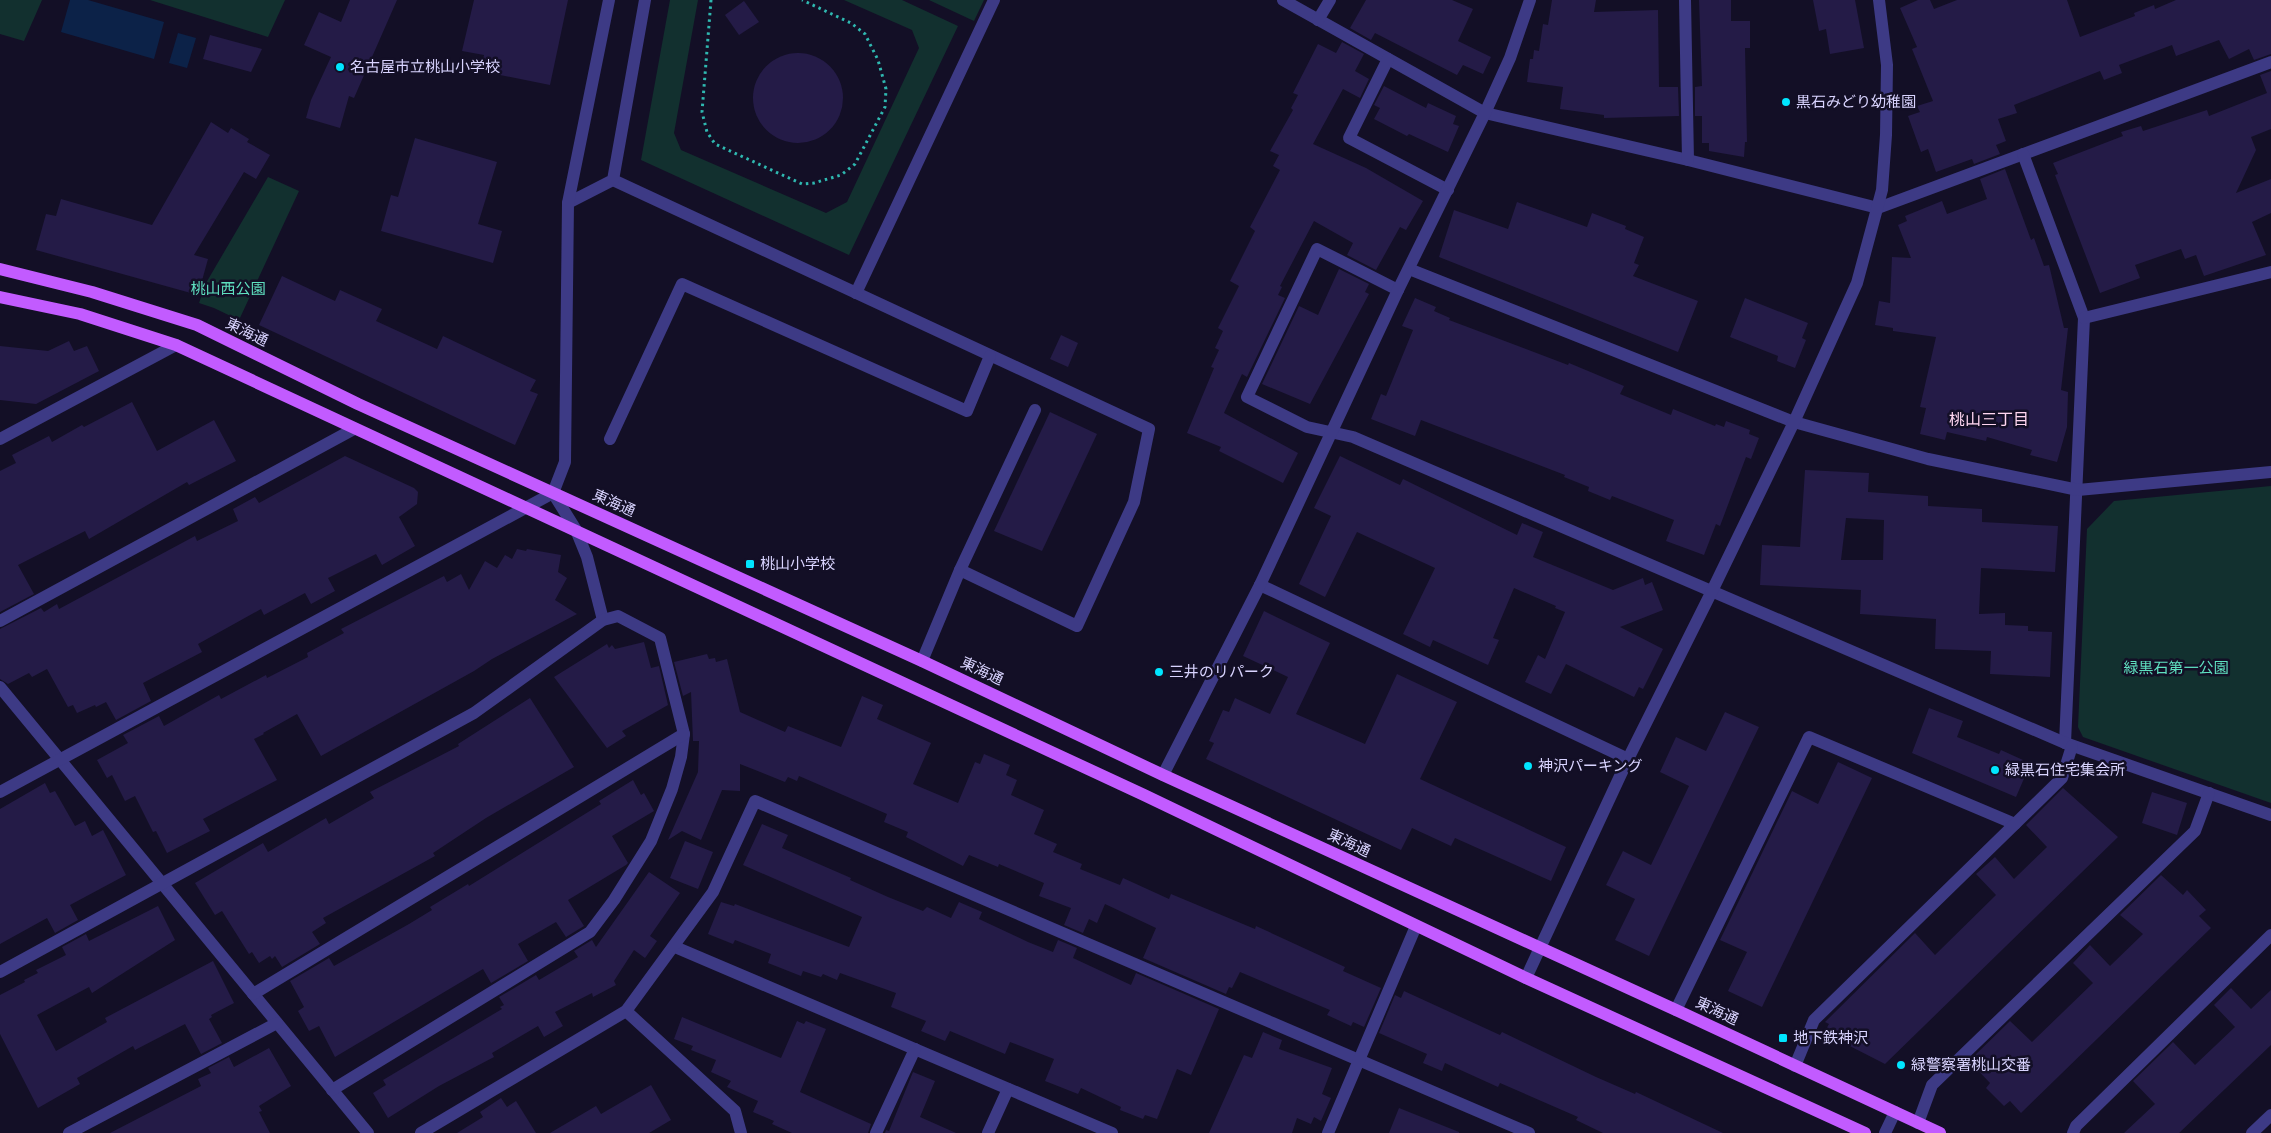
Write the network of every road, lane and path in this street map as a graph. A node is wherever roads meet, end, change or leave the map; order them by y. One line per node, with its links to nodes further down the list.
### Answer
1 (609, 0): 19 (street)
2 (645, 0): 17 (street)
3 (711, 0): 4 (path)
4 (802, 0)
5 (994, 0): 25 (street)
6 (1283, 0): 11 (street)
7 (1330, 0): 11 (street)
8 (1530, 0): 14 (street)
9 (1686, 0): 16 (street)
10 (1879, 0): 20 (street)
11 (1318, 20): 12 (street)
12 (1388, 59): 14 (street); 18 (street)
13 (2271, 62): 15 (street)
14 (1485, 112): 16 (street); 18 (street)
15 (2023, 154): 20 (street); 27 (street)
16 (1688, 160): 20 (street)
17 (613, 180): 19 (street); 25 (street)
18 (1448, 190): 22 (street)
19 (568, 203): 38 (street)
20 (1878, 208): 31 (street)
21 (0, 269): 38 (main road, 東海通)
22 (1409, 269): 24 (street); 31 (street)
23 (2271, 272): 27 (street)
24 (1398, 290): 33 (street); 33 (street)
25 (856, 293): 29 (street)
26 (0, 298): 28 (main road)
27 (2084, 318): 37 (street)
28 (176, 345): 32 (main road); 34 (street)
29 (990, 356): 35 (street); 41 (street)
30 (1035, 410): 41 (street)
31 (1794, 422): 37 (street); 43 (street)
32 (354, 428): 39 (main road); 45 (street)
33 (1332, 432): 42 (street); 43 (street)
34 (0, 439)
35 (610, 439)
36 (2271, 472): 37 (street)
37 (2078, 490): 49 (street)
38 (553, 493): 39 (street); 40 (street); 46 (main road, 東海通)
39 (527, 507): 40 (main road); 51 (street)
40 (576, 530): 44 (street); 58 (main road)
41 (960, 570): 46 (street)
42 (1260, 585): 50 (street); 52 (street)
43 (1712, 591): 49 (street); 50 (street)
44 (603, 620): 48 (street); 57 (street)
45 (0, 621)
46 (922, 661): 52 (main road, 東海通)
47 (0, 687): 51 (street)
48 (684, 734): 64 (street); 72 (street)
49 (2069, 744): 54 (street); 56 (street)
50 (1628, 759): 61 (street)
51 (61, 760): 53 (street); 57 (street)
52 (1163, 775): 61 (main road, 東海通)
53 (0, 792)
54 (2209, 794): 55 (street); 75 (street)
55 (2271, 815)
56 (2015, 824): 65 (street); 70 (street)
57 (162, 883): 62 (street); 64 (street)
58 (1416, 926): 63 (main road); 69 (street)
59 (2271, 935): 88 (street)
60 (675, 947): 66 (street); 68 (street); 69 (street)
61 (1542, 949): 63 (street); 65 (main road, 東海通)
62 (0, 972)
63 (1526, 978): 85 (main road)
64 (252, 994): 67 (street)
65 (1676, 1010): 70 (main road, 東海通)
66 (626, 1011): 78 (street); 79 (street)
67 (277, 1023): 72 (street); 76 (street)
68 (915, 1049): 71 (street); 80 (street)
69 (1359, 1061): 83 (street); 84 (street)
70 (1795, 1066): 73 (main road, 東海通)
71 (1008, 1089): 81 (street); 82 (street)
72 (332, 1090): 77 (street)
73 (1895, 1112): 75 (main road, 東海通); 86 (street)
74 (2271, 1115): 89 (street)
75 (1918, 1122): 87 (main road, 東海通)
76 (69, 1133)
77 (368, 1133)
78 (421, 1133)
79 (741, 1133)
80 (876, 1133)
81 (988, 1133)
82 (1112, 1133)
83 (1328, 1133)
84 (1529, 1133)
85 (1865, 1133)
86 (1885, 1133)
87 (1940, 1133)
88 (2073, 1133)
89 (2252, 1133)

